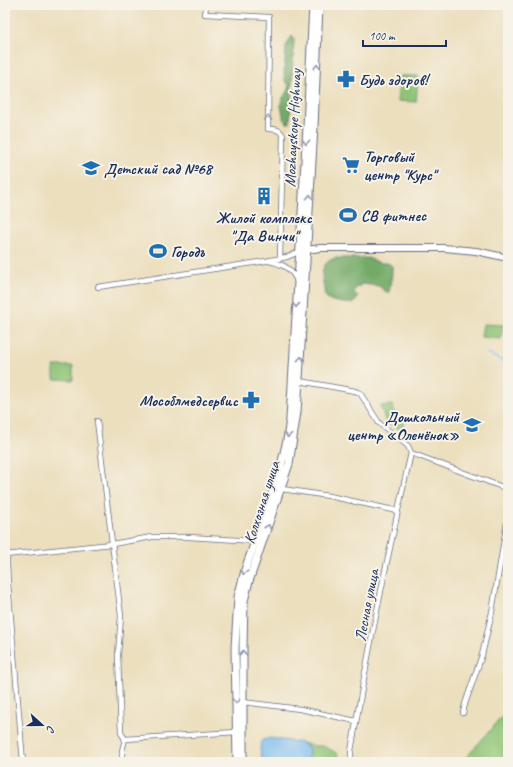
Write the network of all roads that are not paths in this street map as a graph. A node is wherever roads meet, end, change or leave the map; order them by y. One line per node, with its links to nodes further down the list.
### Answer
1 (206, 5): 6 (street, one-way to 1)
2 (313, 5): 5 (main road, Mozhayskoye Highway, one-way to 5)
3 (319, 5): 4 (main road, Mozhayskoye Highway, one-way to 3)
4 (307, 250): 5 (street); 7 (main road); 11 (main road, Колхозная улица, one-way to 4)
5 (299, 252): 6 (street); 9 (main road, Колхозная улица)
6 (280, 258): 8 (street)
7 (508, 258)
8 (266, 261): 9 (street); 10 (street)
9 (297, 281): 19 (main road, Колхозная улица, one-way to 19)
10 (98, 287)
11 (300, 380): 13 (street); 14 (main road, Колхозная улица)
12 (97, 420): 20 (street)
13 (411, 453): 15 (street); 16 (street, Лесная улица)
14 (282, 489): 16 (street); 22 (main road, Колхозная улица, one-way to 14)
15 (508, 491)
16 (398, 511): 24 (street, Лесная улица)
17 (508, 516): 23 (street)
18 (5, 525): 21 (street)
19 (255, 541): 20 (street); 25 (main road, Колхозная улица, one-way to 25)
20 (112, 544): 21 (street); 26 (street)
21 (6, 554): 27 (street)
22 (243, 702): 24 (street); 30 (main road, Колхозная улица)
23 (463, 713)
24 (356, 721): 31 (street, Лесная улица)
25 (237, 732): 26 (street); 29 (main road, Колхозная улица)
26 (125, 739): 28 (street)
27 (23, 762)
28 (122, 762)
29 (237, 762)
30 (243, 762)
31 (352, 762)

